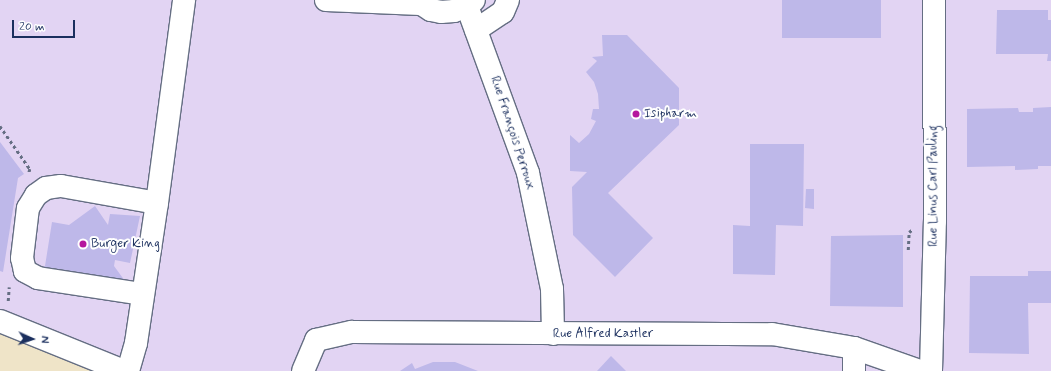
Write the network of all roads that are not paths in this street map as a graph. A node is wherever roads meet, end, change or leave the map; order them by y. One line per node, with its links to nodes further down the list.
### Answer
1 (184, 0): 8 (street)
2 (326, 0): 5 (street)
3 (508, 0): 7 (street)
4 (934, 0): 18 (street, Rue Linus Carl Pauling)
5 (418, 2): 6 (street)
6 (470, 3): 7 (street, Rue François Perroux)
7 (476, 30): 11 (street, Rue François Perroux)
8 (157, 203): 9 (street); 9 (street)
9 (142, 294): 14 (street)
10 (0, 321): 13 (street)
11 (553, 334): 12 (street, Rue Alfred Kastler); 15 (street, Rue Alfred Kastler)
12 (854, 348): 16 (street); 17 (street, Rue Alfred Kastler)
13 (124, 371)
14 (128, 371)
15 (304, 371)
16 (854, 371)
17 (920, 371)
18 (931, 371)

